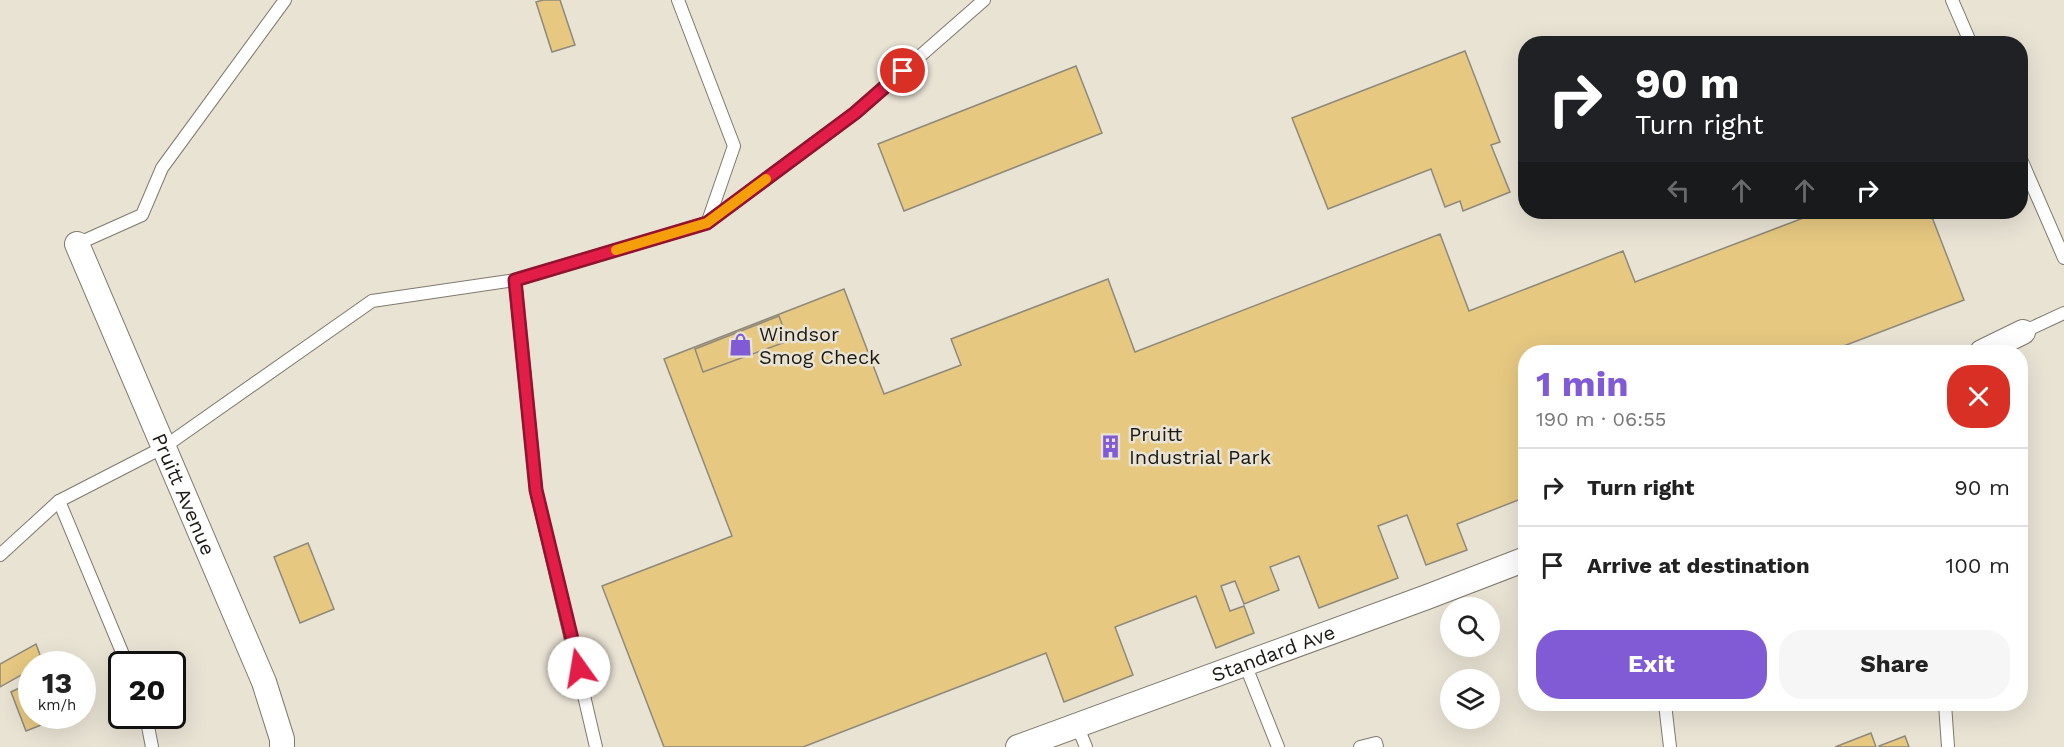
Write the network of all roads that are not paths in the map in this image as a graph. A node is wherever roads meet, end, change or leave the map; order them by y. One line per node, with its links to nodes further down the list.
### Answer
1 (285, 0): 8 (lane)
2 (678, 0): 7 (lane)
3 (984, 0): 7 (lane)
4 (1952, 0): 5 (lane)
5 (1968, 36)
6 (2028, 175): 9 (lane)
7 (707, 223): 10 (lane)
8 (77, 244): 14 (street, Pruitt Avenue)
9 (2064, 258)
10 (515, 280): 14 (lane); 26 (lane)
11 (2064, 313): 12 (lane)
12 (2024, 332): 13 (street)
13 (1997, 345)
14 (164, 447): 15 (lane); 25 (street, Pruitt Avenue)
15 (59, 501): 16 (lane); 18 (lane)
16 (0, 555)
17 (1518, 562): 19 (street, Standard Ave)
18 (122, 651)
19 (1245, 664): 23 (street, Standard Ave); 28 (lane)
20 (1666, 711): 31 (lane)
21 (1945, 711): 32 (lane)
22 (149, 729): 24 (lane)
23 (1082, 736): 27 (street, Standard Ave)
24 (152, 747)
25 (282, 747)
26 (596, 747)
27 (1018, 747)
28 (1278, 747)
29 (1360, 747): 30 (lane)
30 (1377, 747)
31 (1670, 747)
32 (1948, 747)

